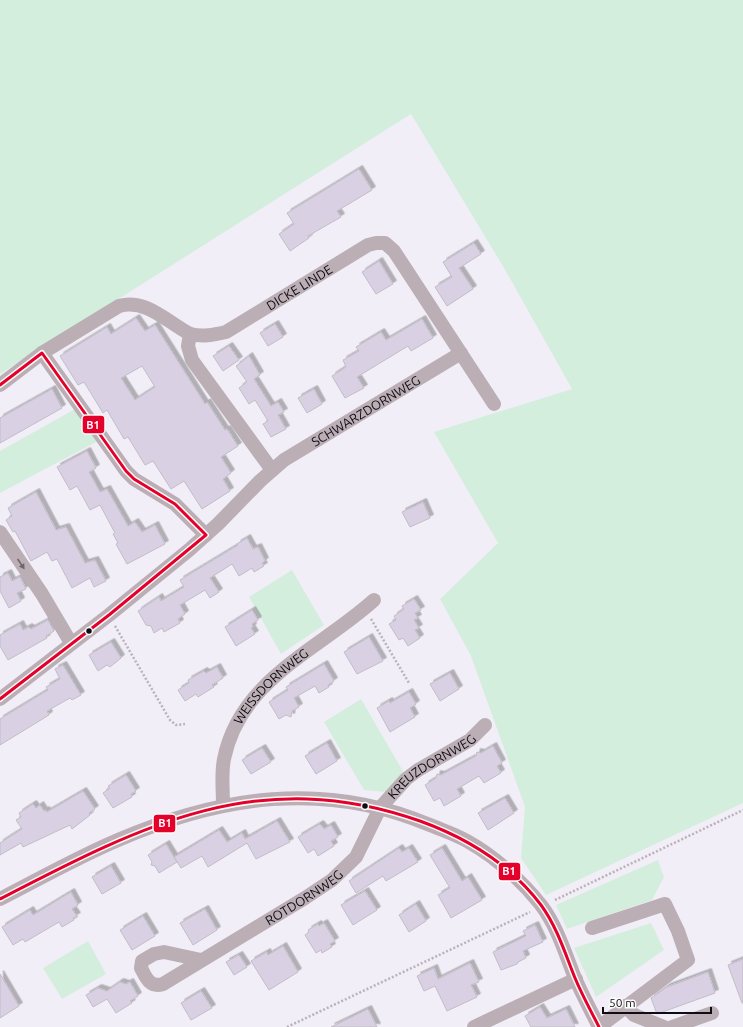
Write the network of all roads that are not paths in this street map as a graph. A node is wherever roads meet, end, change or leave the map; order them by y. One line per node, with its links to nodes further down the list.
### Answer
1 (190, 334): 2 (street, DICKE LINDE); 3 (street, DICKE LINDE); 6 (street)
2 (42, 353): 4 (street, DICKE LINDE); 8 (street)
3 (461, 353): 5 (street, DICKE LINDE); 6 (street, SCHWARZDORNWEG)
4 (0, 385)
5 (494, 404)
6 (272, 470): 8 (street, SCHWARZDORNWEG)
7 (0, 532): 10 (street, one-way to 10)
8 (206, 535): 10 (street, SCHWARZDORNWEG)
9 (369, 604): 13 (street, WEISSDORNWEG)
10 (71, 644): 11 (street, SCHWARZDORNWEG)
11 (0, 699)
12 (485, 725): 14 (street, KREUZDORNWEG)
13 (223, 805): 14 (street); 15 (street)
14 (380, 808): 17 (street, ROTDORNWEG); 18 (street)
15 (0, 899)
16 (592, 928): 19 (street)
17 (201, 960)
18 (576, 979): 21 (street); 22 (street)
19 (625, 1006): 22 (street); 23 (street)
20 (712, 1012): 24 (street)
21 (474, 1027)
22 (599, 1027)
23 (664, 1027)
24 (672, 1027)

